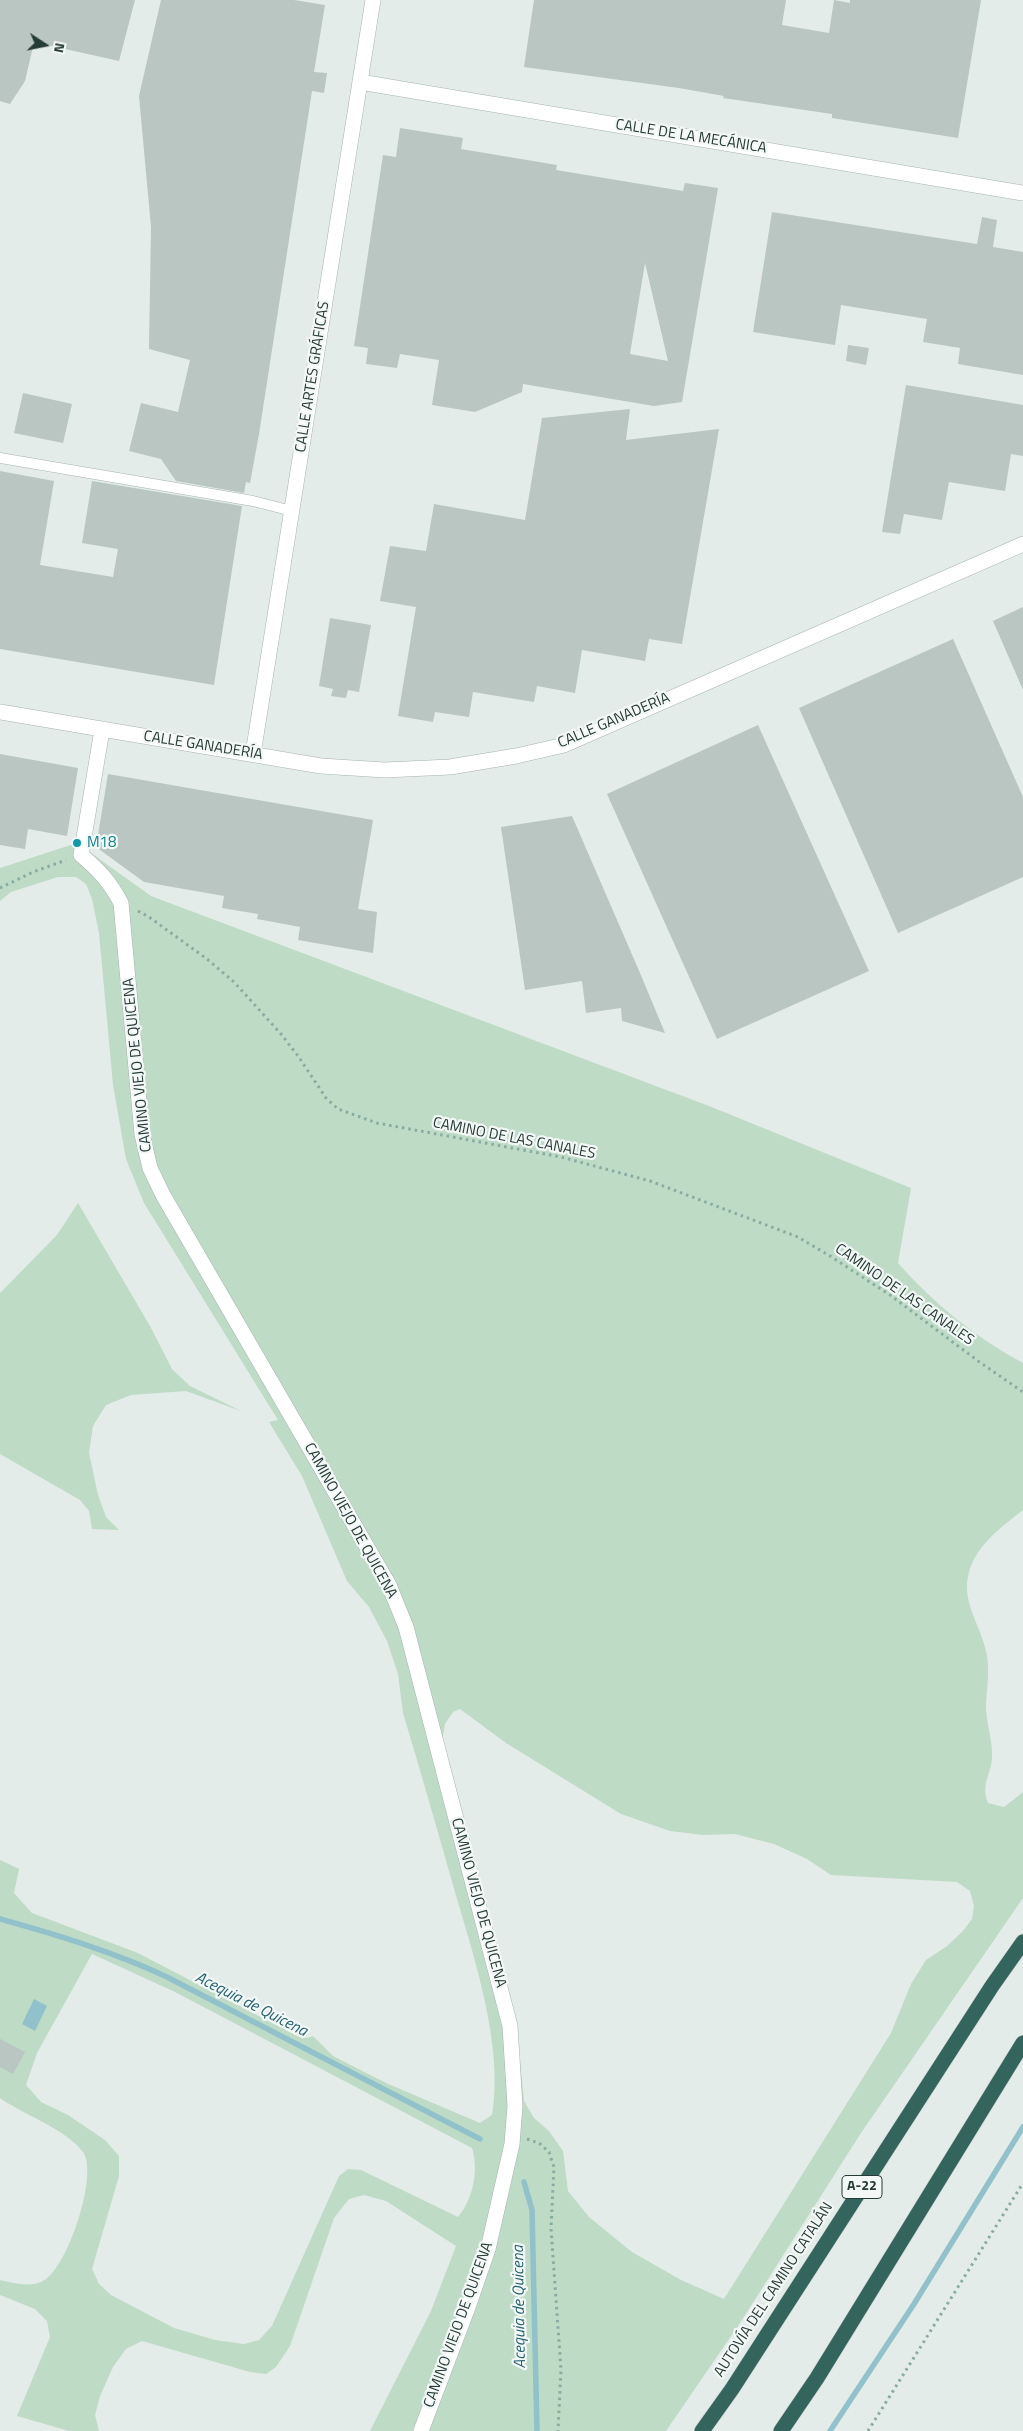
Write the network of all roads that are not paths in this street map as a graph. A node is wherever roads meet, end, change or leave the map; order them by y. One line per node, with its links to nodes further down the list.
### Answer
1 (373, 0): 2 (street, CALLE ARTES GRÁFICAS)
2 (360, 82): 3 (street, CALLE DE LA MECÁNICA); 5 (street, CALLE ARTES GRÁFICAS)
3 (1023, 193)
4 (0, 458): 5 (lane)
5 (292, 511): 9 (street, CALLE ARTES GRÁFICAS)
6 (1023, 544): 9 (street, CALLE GANADERÍA)
7 (0, 712): 8 (street, CALLE GANADERÍA)
8 (102, 730): 9 (street, CALLE GANADERÍA); 12 (street, CAMINO VIEJO DE QUICENA)
9 (253, 754)
10 (1023, 1942): 13 (highway, AUTOVÍA DEL CAMINO CATALÁN / A-22)
11 (1023, 2043): 14 (highway)
12 (421, 2431)
13 (702, 2431)
14 (780, 2431)

